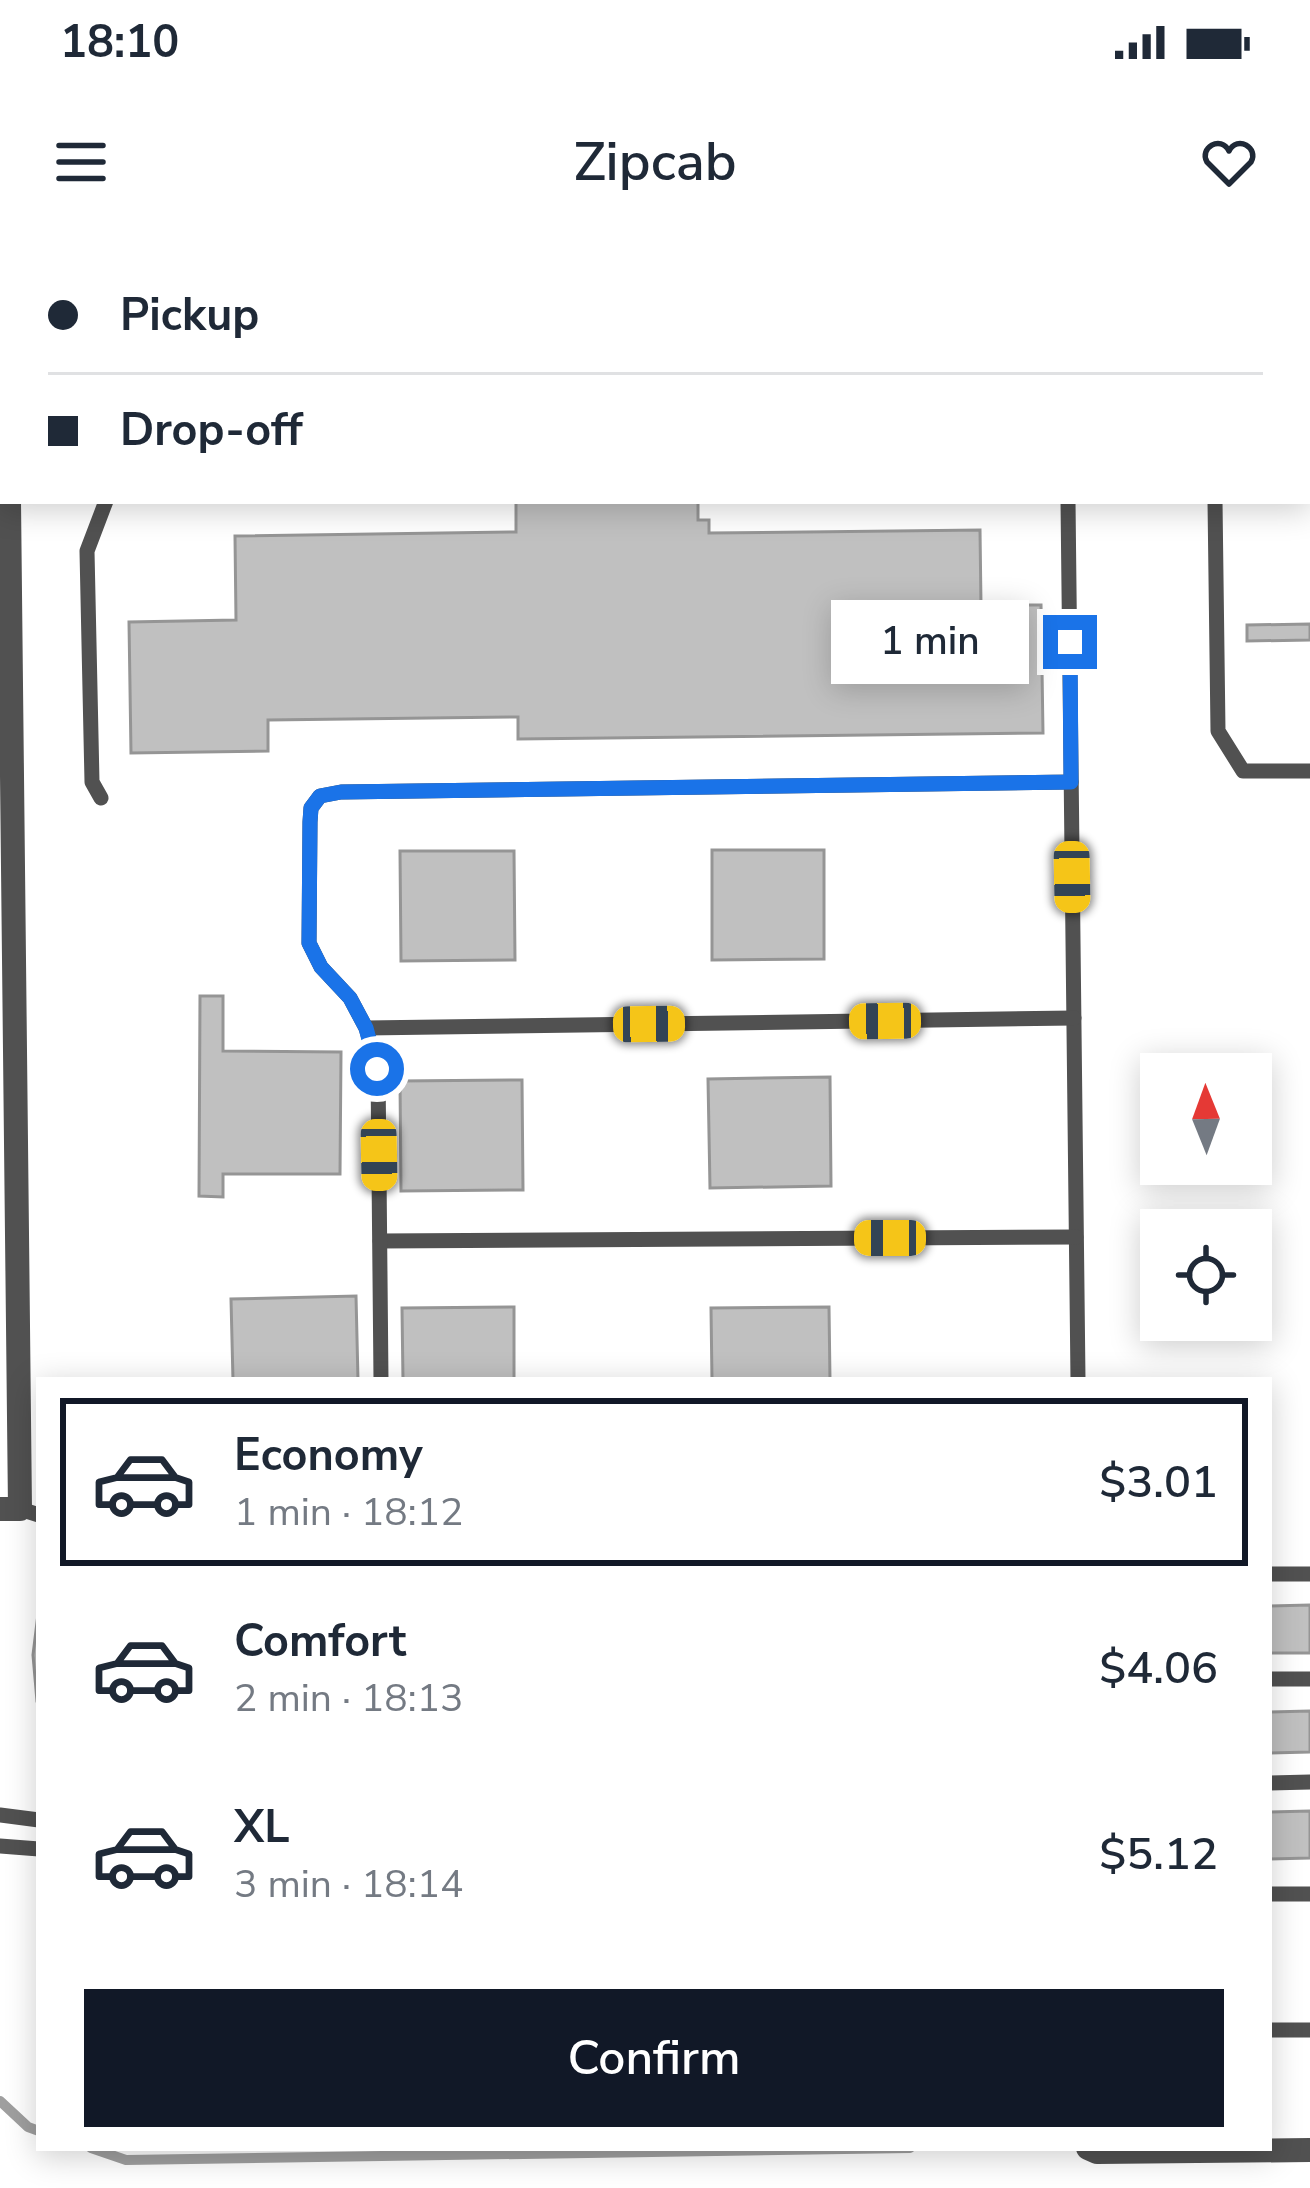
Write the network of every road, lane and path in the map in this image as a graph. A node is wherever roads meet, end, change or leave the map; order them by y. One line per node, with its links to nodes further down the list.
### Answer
1 (9, 504): 10 (street)
2 (105, 504): 7 (lane)
3 (1068, 504): 6 (lane)
4 (1215, 504): 5 (lane)
5 (1310, 771)
6 (1071, 782): 8 (lane); 9 (lane)
7 (100, 798)
8 (1074, 1018): 9 (lane); 11 (lane)
9 (366, 1028): 12 (lane)
10 (7, 1077): 15 (street)
11 (1076, 1237): 12 (lane); 14 (lane)
12 (380, 1241): 13 (lane)
13 (381, 1377)
14 (1078, 1377)
15 (24, 1502)
16 (1272, 1574): 17 (lane)
17 (1310, 1574)
18 (1272, 1679): 19 (lane)
19 (1310, 1679)
20 (1310, 1782): 21 (lane)
21 (1272, 1783)
22 (0, 1816): 23 (lane)
23 (36, 1820)
24 (0, 1846): 25 (lane)
25 (36, 1849)
26 (1272, 1894): 27 (lane)
27 (1310, 1894)
28 (1272, 2030): 29 (lane)
29 (1310, 2030)
30 (1272, 2150): 31 (street)
31 (1310, 2150)
32 (1095, 2151): 33 (street)
33 (1204, 2151)

